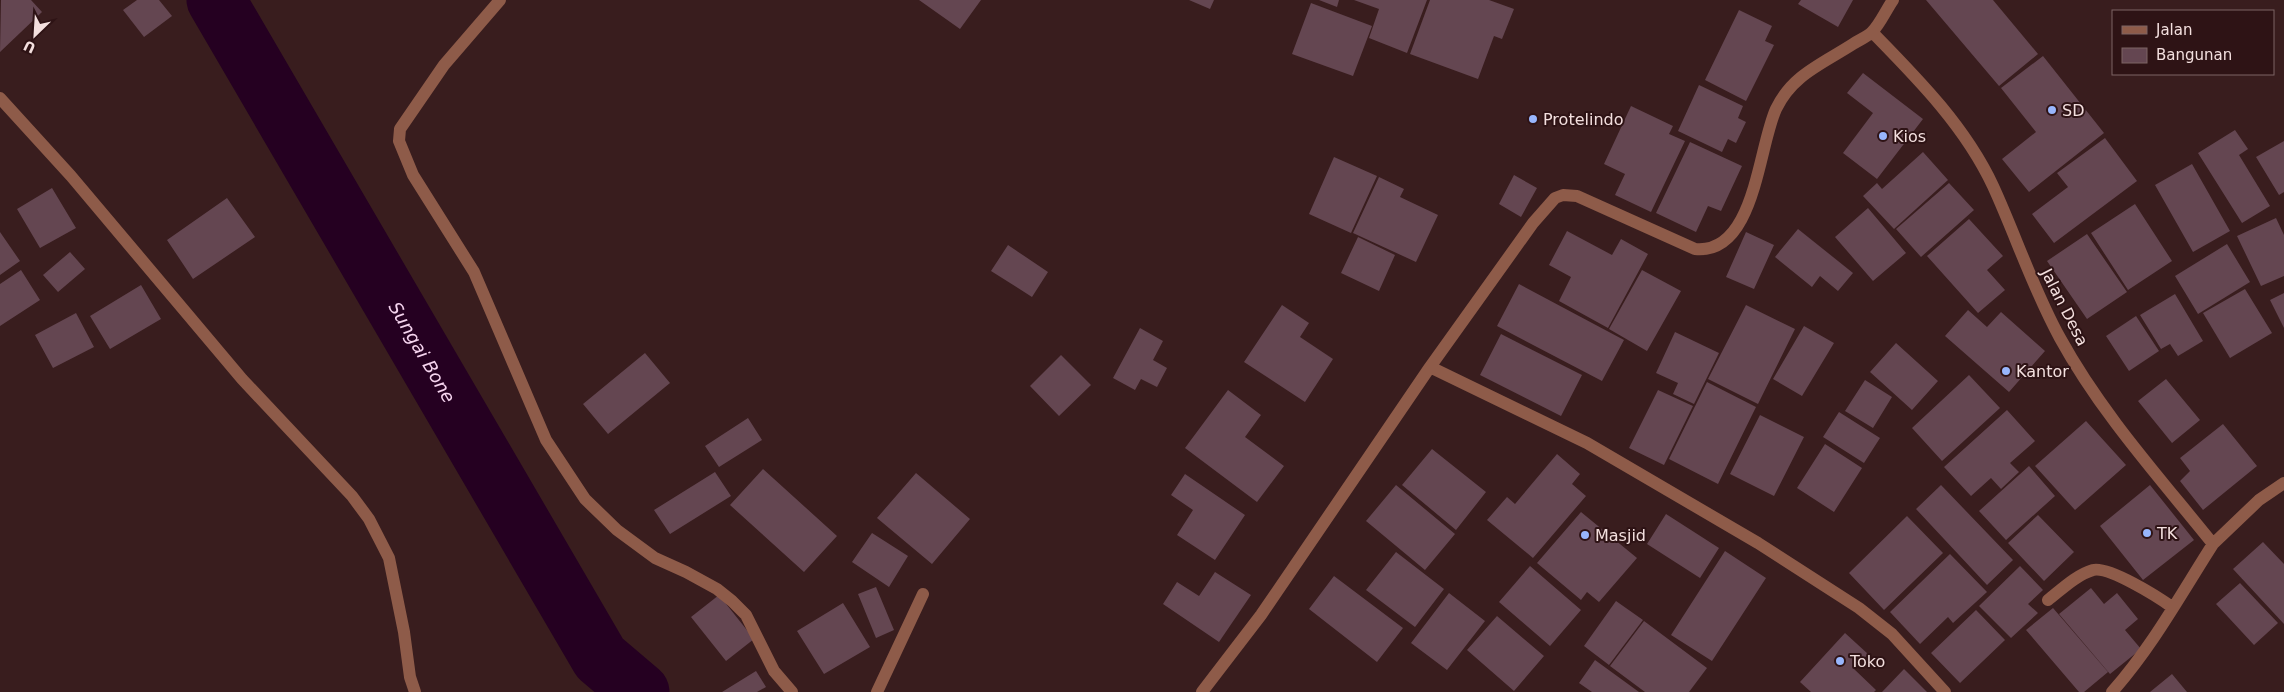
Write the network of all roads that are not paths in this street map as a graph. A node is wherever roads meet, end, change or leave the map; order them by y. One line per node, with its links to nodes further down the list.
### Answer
1 (500, 0): 12 (street)
2 (1893, 0): 3 (street)
3 (1872, 32): 5 (street); 7 (street, Jalan Desa)
4 (0, 98): 11 (street)
5 (1430, 367): 14 (street); 15 (street)
6 (2284, 483): 7 (street)
7 (2213, 544): 10 (street)
8 (923, 594): 13 (street)
9 (2048, 600): 10 (street)
10 (2172, 607): 16 (street)
11 (414, 692)
12 (792, 692)
13 (877, 692)
14 (1202, 692)
15 (1944, 692)
16 (2112, 692)

